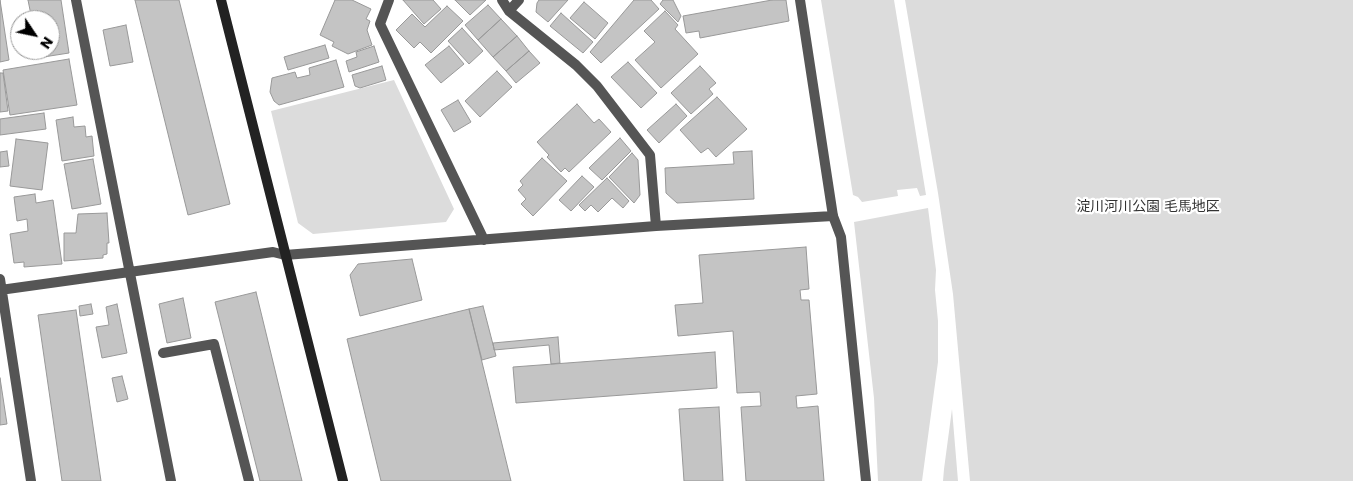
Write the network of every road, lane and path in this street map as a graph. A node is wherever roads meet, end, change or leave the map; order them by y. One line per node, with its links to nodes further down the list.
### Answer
1 (76, 0): 12 (street)
2 (221, 0): 11 (street)
3 (389, 0): 10 (street)
4 (502, 0): 7 (street)
5 (519, 0): 7 (street)
6 (800, 0): 8 (street)
7 (509, 11): 9 (street)
8 (833, 216): 9 (street); 19 (street)
9 (656, 226): 10 (street)
10 (484, 240): 11 (street)
11 (285, 255): 12 (street); 18 (street)
12 (129, 272): 13 (street); 16 (street)
13 (1, 286): 15 (street)
14 (163, 353): 17 (street)
15 (31, 481)
16 (171, 481)
17 (249, 481)
18 (343, 481)
19 (866, 481)

